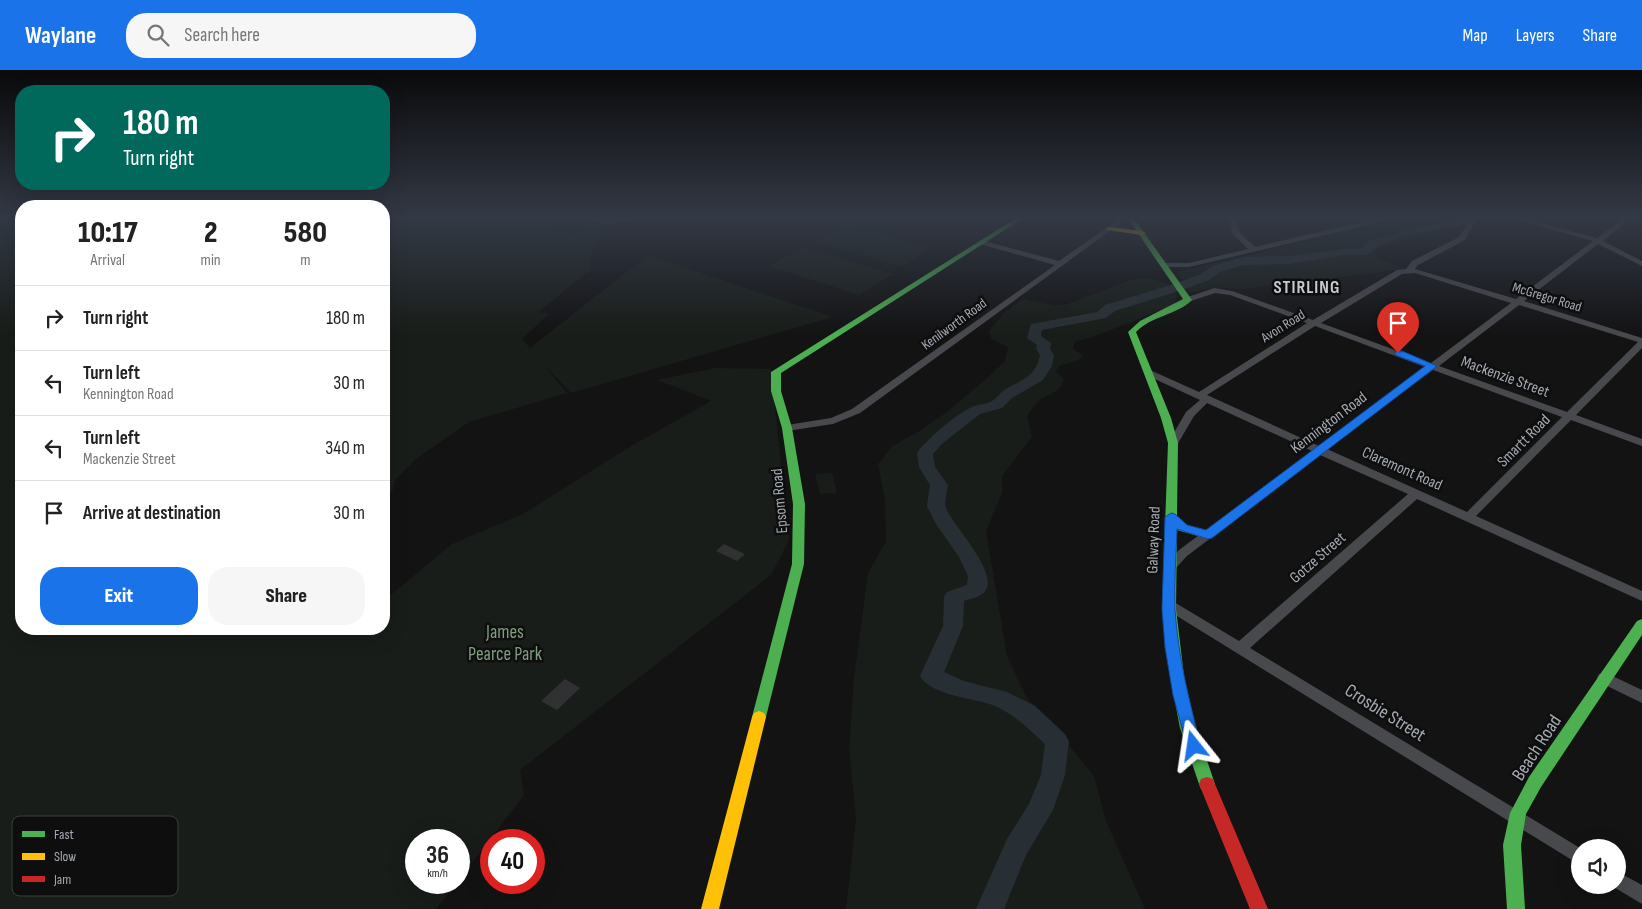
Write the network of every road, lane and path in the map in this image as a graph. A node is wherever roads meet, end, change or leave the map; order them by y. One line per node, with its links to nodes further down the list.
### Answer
1 (960, 256): 21 (street, Epsom Road)
2 (1033, 256): 9 (street)
3 (1071, 256): 9 (street, Kenilworth Road)
4 (1158, 256): 11 (street)
5 (1227, 256): 11 (street)
6 (1429, 256): 12 (street, Avon Road)
7 (1576, 256): 14 (street, Kennington Road)
8 (1627, 256): 10 (street)
9 (1060, 264): 21 (street, Kenilworth Road)
10 (1642, 264)
11 (1165, 266): 13 (street)
12 (1412, 271): 14 (street, McGregor Road); 15 (street, Avon Road)
13 (1183, 291): 15 (street, Mackenzie Street); 18 (street, Galway Road)
14 (1516, 302): 16 (street, McGregor Road); 17 (street, Kennington Road)
15 (1314, 323): 17 (street, Mackenzie Street); 19 (street, Avon Road)
16 (1642, 342): 20 (street, Smartt Road)
17 (1432, 366): 20 (street, Mackenzie Street); 24 (street, Kennington Road)
18 (1148, 372): 19 (street, Claremont Road); 22 (street, Galway Road)
19 (1204, 397): 22 (street, Avon Road); 24 (street, Claremont Road)
20 (1570, 416): 23 (street, Mackenzie Street); 27 (street, Smartt Road)
21 (787, 428): 40 (street, Epsom Road)
22 (1173, 443): 26 (street, Galway Road)
23 (1642, 443)
24 (1321, 450): 25 (street, Claremont Road); 28 (street, Kennington Road)
25 (1416, 493): 27 (street, Claremont Road); 33 (street, Gotze Street)
26 (1171, 517): 28 (street); 29 (street, Galway Road)
27 (1469, 517): 30 (street, Claremont Road)
28 (1208, 535): 29 (street, Kennington Road)
29 (1170, 567): 31 (street, Galway Road)
30 (1642, 596)
31 (1168, 605): 33 (street, Crosbie Street); 41 (street, Galway Road)
32 (1642, 624): 34 (street, Beach Road)
33 (1241, 648): 36 (street, Crosbie Street)
34 (1604, 678): 35 (street); 36 (street, Beach Road)
35 (1642, 697)
36 (1516, 820): 37 (street, Crosbie Street); 42 (street, Beach Road)
37 (1571, 852)
38 (1626, 885): 39 (street)
39 (1642, 895)
40 (710, 909)
41 (1259, 909)
42 (1516, 909)

